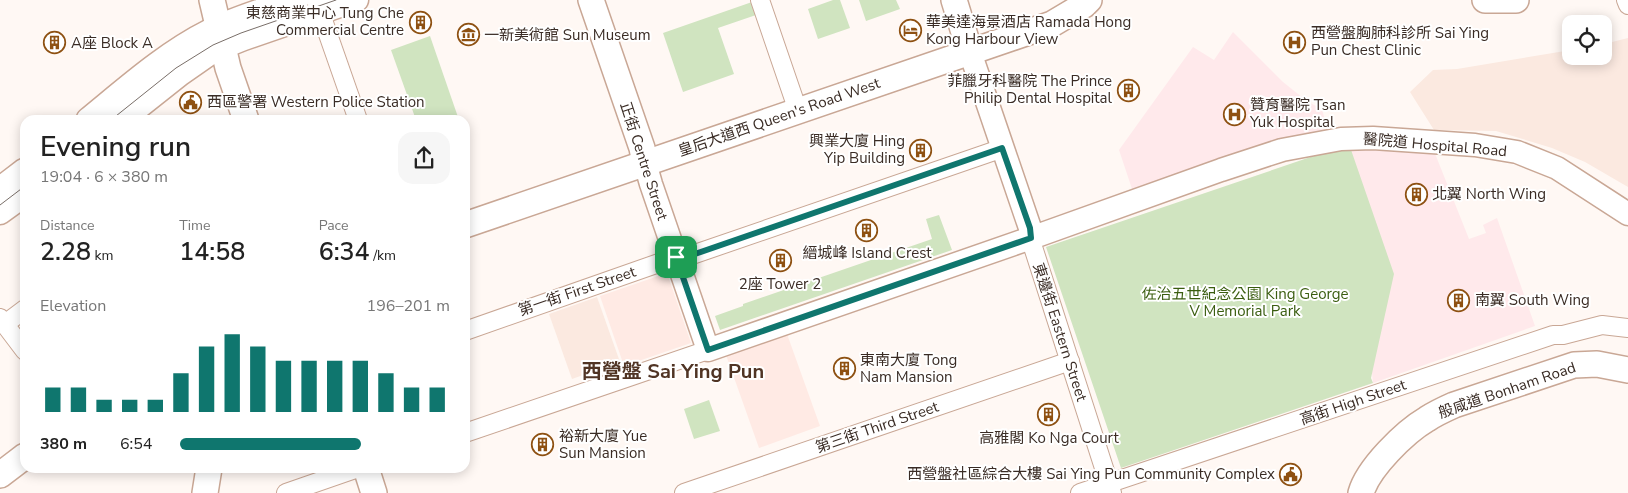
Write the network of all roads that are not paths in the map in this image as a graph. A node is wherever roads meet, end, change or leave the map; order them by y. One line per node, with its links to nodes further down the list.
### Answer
1 (212, 0): 13 (main road)
2 (296, 0): 13 (main road)
3 (357, 0): 12 (street)
4 (591, 0): 21 (main road, 正街 Centre Street)
5 (760, 0): 15 (street)
6 (954, 0): 14 (main road, 東邊街 Eastern Street)
7 (1089, 0): 14 (main road, 皇后大道西 Queen's Road West)
8 (1485, 0): 9 (main road)
9 (1516, 0)
10 (1626, 0): 11 (street)
11 (1628, 5)
12 (318, 6): 13 (street); 19 (street)
13 (221, 37): 16 (main road); 17 (street); 18 (main road)
14 (970, 52): 15 (main road, 皇后大道西 Queen's Road West); 20 (street, 東邊街 Eastern Street)
15 (798, 111): 21 (main road, 皇后大道西 Queen's Road West)
16 (95, 115)
17 (130, 115)
18 (244, 115)
19 (356, 115)
20 (1002, 148): 28 (street, 東邊街 Eastern Street); 29 (street, 第一街 First Street)
21 (645, 163): 27 (main road, 皇后大道西 Queen's Road West); 29 (street, 正街 Centre Street)
22 (20, 174): 23 (main road)
23 (0, 190)
24 (20, 198): 25 (street)
25 (0, 214)
26 (1628, 214): 28 (street, 醫院道 Hospital Road)
27 (470, 222)
28 (1031, 238): 35 (street, 醫院道 Hospital Road); 36 (street, 東邊街 Eastern Street)
29 (676, 257): 33 (street, 第一街 First Street); 35 (street, 正街 Centre Street)
30 (20, 312): 31 (street)
31 (2, 321): 34 (street)
32 (1628, 328): 44 (street, 高街 High Street)
33 (470, 329)
34 (20, 344)
35 (708, 350): 38 (street)
36 (1070, 361): 44 (street, 東邊街 Eastern Street); 48 (street, 第三街 Third Street)
37 (1628, 370): 50 (main road, 般咸道 Bonham Road)
38 (470, 431)
39 (20, 460): 43 (main road)
40 (208, 473): 45 (main road)
41 (344, 473): 46 (street)
42 (368, 473): 47 (main road)
43 (0, 475)
44 (1110, 488): 49 (street, 高街 High Street)
45 (205, 493)
46 (286, 493)
47 (374, 493)
48 (684, 493)
49 (1080, 493)
50 (1361, 493)

